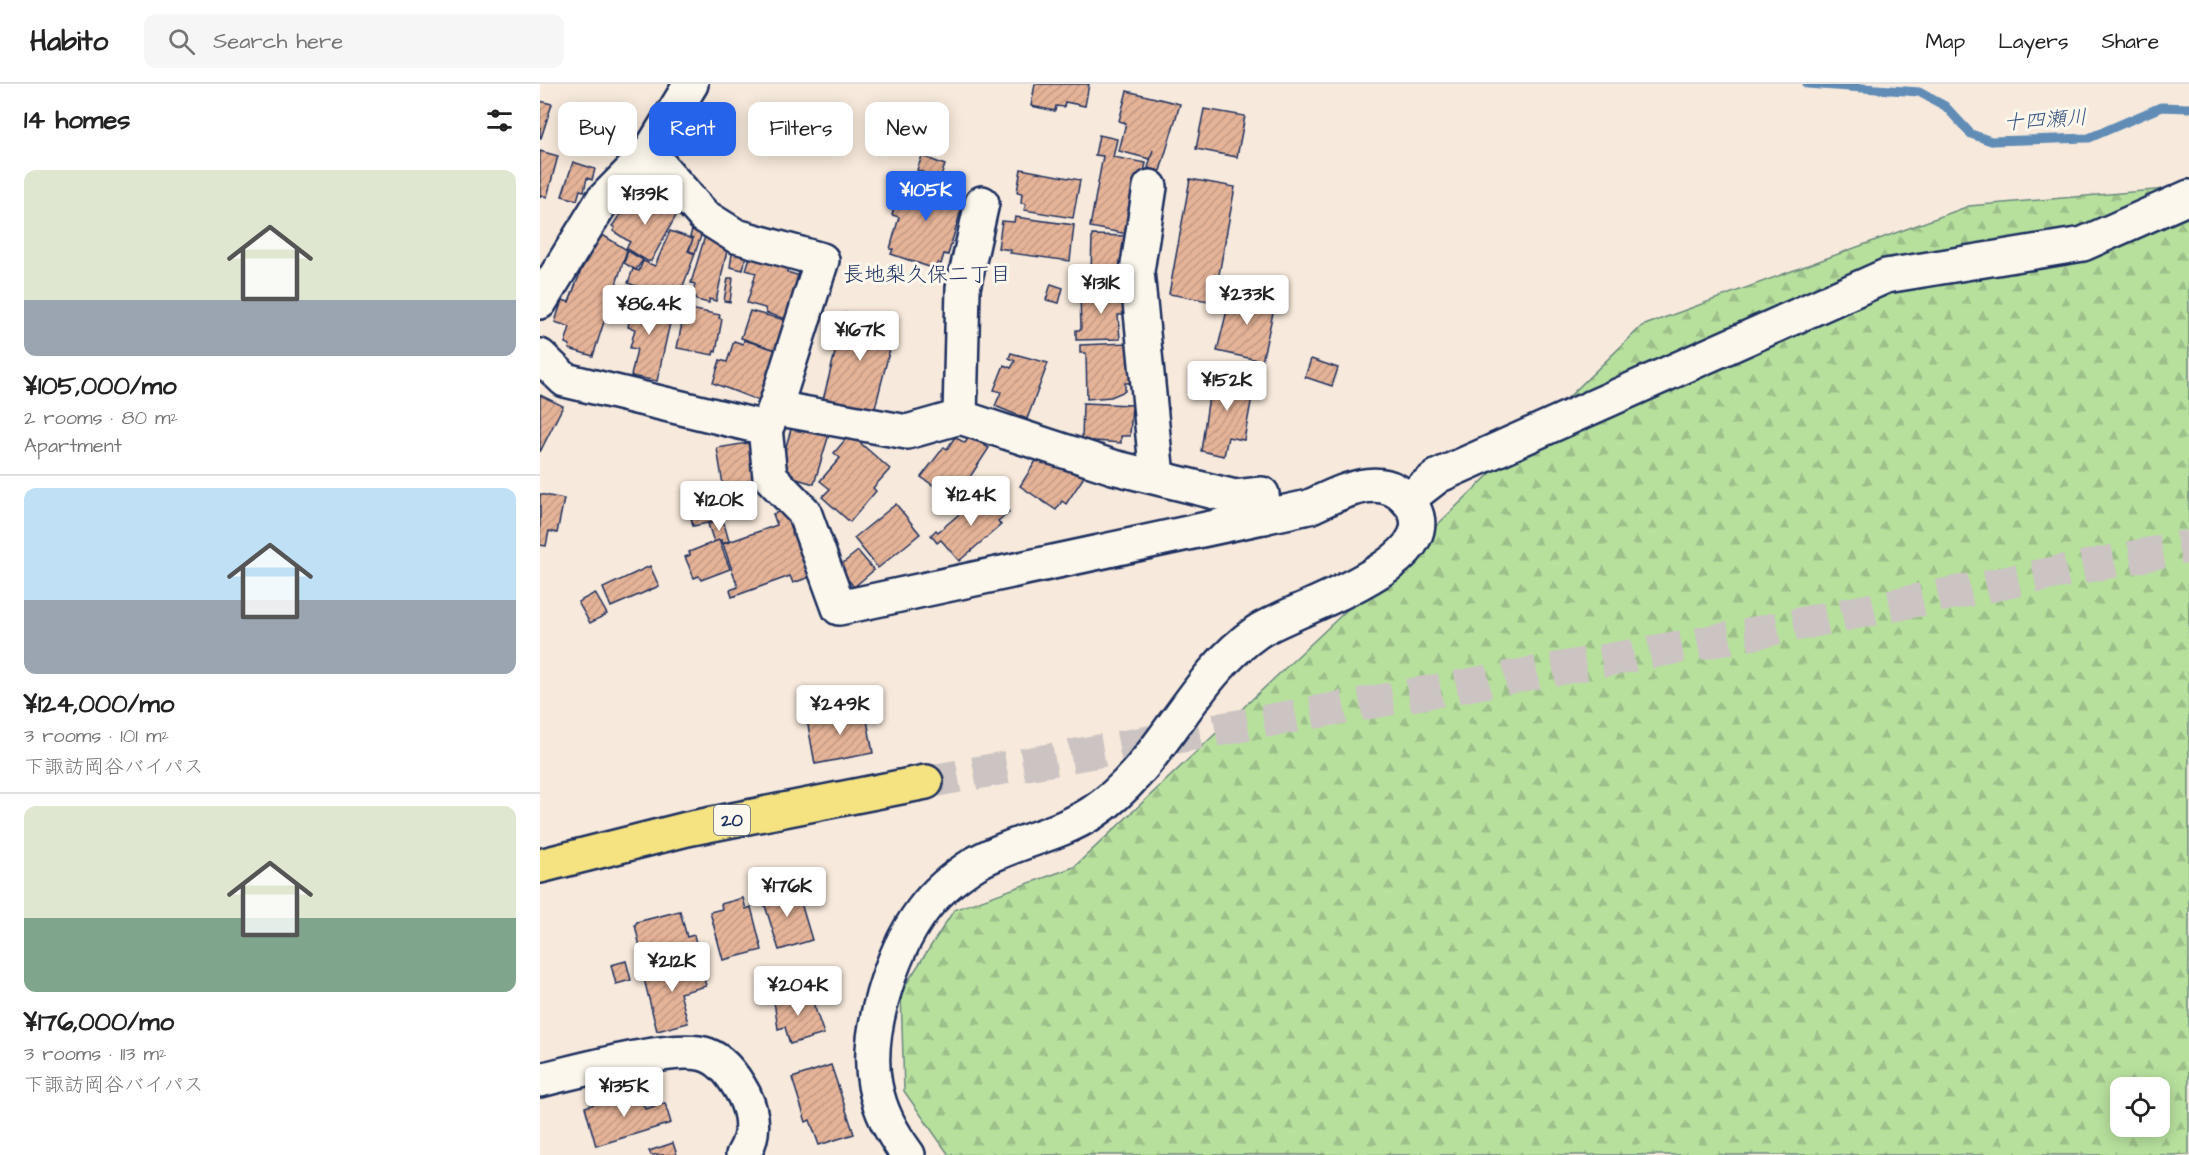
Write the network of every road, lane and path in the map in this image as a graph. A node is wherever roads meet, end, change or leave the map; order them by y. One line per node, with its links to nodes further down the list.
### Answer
1 (691, 84): 2 (street)
2 (680, 102)
3 (649, 153): 8 (street)
4 (652, 156): 11 (street)
5 (1150, 187): 12 (street)
6 (2189, 197): 13 (street)
7 (982, 202): 10 (street)
8 (540, 302)
9 (540, 356): 11 (street)
10 (960, 417): 11 (street); 12 (street)
11 (770, 418): 14 (street)
12 (1157, 477): 14 (street)
13 (1407, 500): 14 (street); 19 (street)
14 (1264, 517)
15 (926, 782): 16 (highway, 20)
16 (540, 866)
17 (540, 1080): 18 (street)
18 (743, 1155)
19 (908, 1155)

